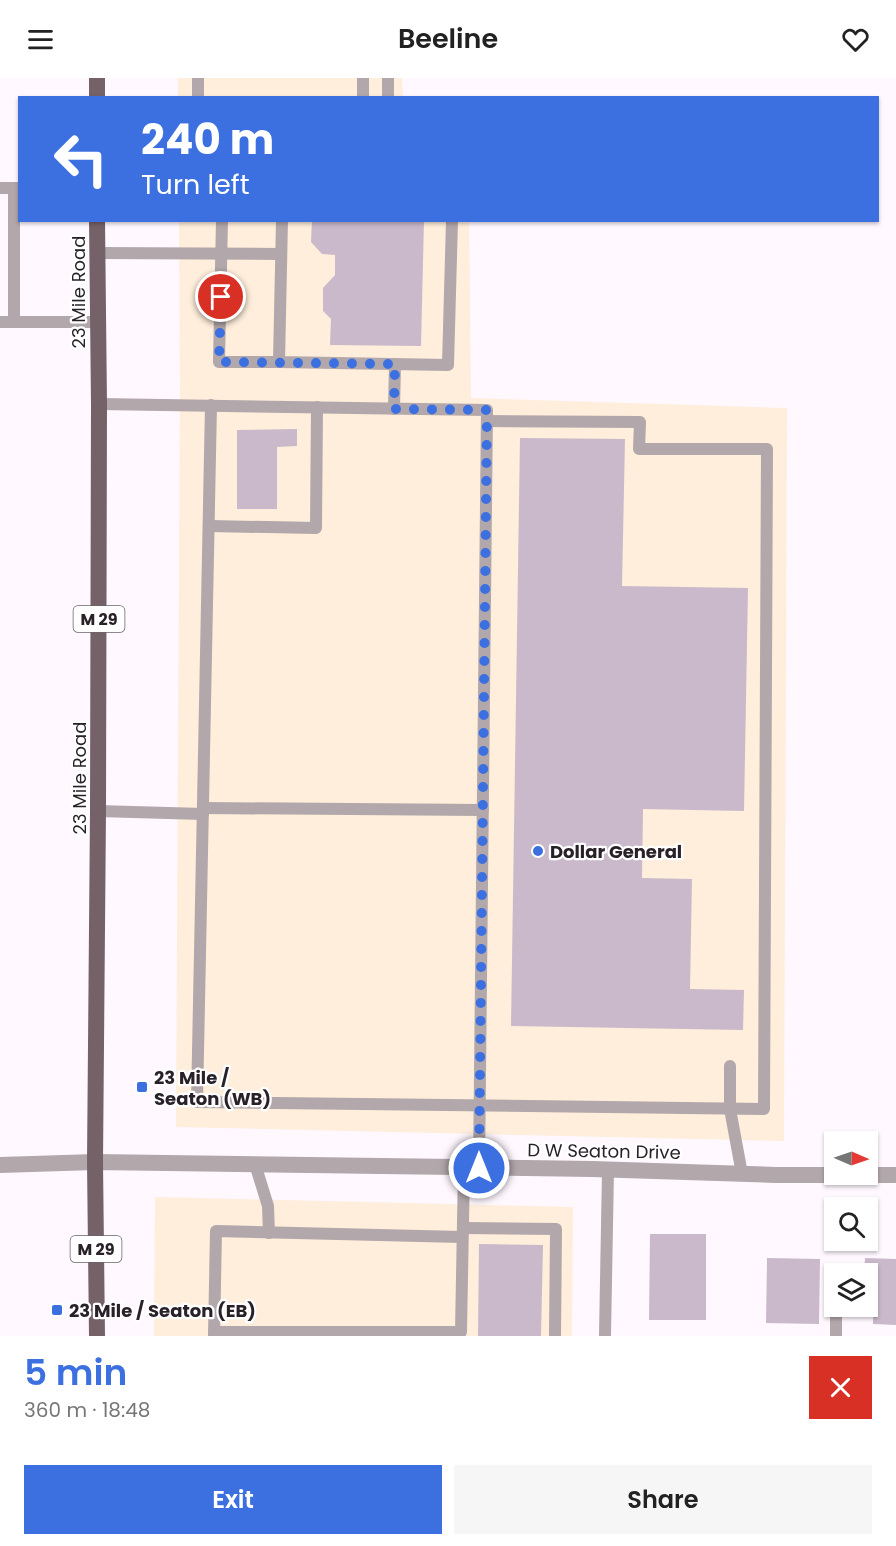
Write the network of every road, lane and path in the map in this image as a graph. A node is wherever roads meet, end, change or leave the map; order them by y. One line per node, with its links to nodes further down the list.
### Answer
1 (97, 78): 5 (main road)
2 (198, 78): 6 (lane)
3 (363, 78): 7 (lane)
4 (388, 78): 8 (lane)
5 (97, 96)
6 (198, 96)
7 (363, 96)
8 (388, 96)
9 (0, 188): 10 (lane)
10 (17, 188): 19 (lane)
11 (97, 222): 15 (main road, 23 Mile Road / M 29)
12 (222, 222): 16 (lane)
13 (282, 222): 17 (lane)
14 (452, 222): 22 (lane)
15 (97, 254): 16 (lane); 20 (main road, 23 Mile Road / M 29)
16 (222, 254): 17 (lane); 21 (lane)
17 (281, 254): 21 (lane)
18 (0, 322): 19 (lane)
19 (14, 322): 20 (lane)
20 (98, 322): 23 (main road, 23 Mile Road / M 29)
21 (279, 362): 22 (lane)
22 (395, 364): 26 (lane)
23 (99, 404): 24 (lane); 30 (main road, 23 Mile Road / M 29)
24 (211, 405): 25 (lane); 28 (lane)
25 (317, 407): 26 (lane); 28 (lane)
26 (394, 409): 27 (lane)
27 (487, 421): 29 (lane); 34 (lane)
28 (209, 526): 31 (lane)
29 (483, 810): 31 (lane); 33 (lane)
30 (98, 811): 31 (lane); 35 (main road, 23 Mile Road / M 29)
31 (203, 811): 33 (lane)
32 (730, 1066): 34 (lane)
33 (480, 1106): 34 (lane); 38 (lane)
34 (730, 1109): 40 (lane)
35 (95, 1162): 36 (street, D W Seaton Drive); 37 (street, D W Seaton Drive); 46 (main road, 23 Mile Road / M 29)
36 (255, 1164): 38 (street, D W Seaton Drive); 42 (lane)
37 (0, 1165)
38 (471, 1168): 39 (street, D W Seaton Drive); 43 (lane)
39 (608, 1170): 40 (street, D W Seaton Drive); 48 (lane)
40 (742, 1174): 41 (street, D W Seaton Drive)
41 (896, 1175)
42 (269, 1233): 43 (lane); 45 (lane)
43 (463, 1233): 45 (lane); 47 (lane)
44 (836, 1317): 49 (lane)
45 (214, 1334)
46 (97, 1336)
47 (555, 1336)
48 (605, 1336)
49 (836, 1336)

